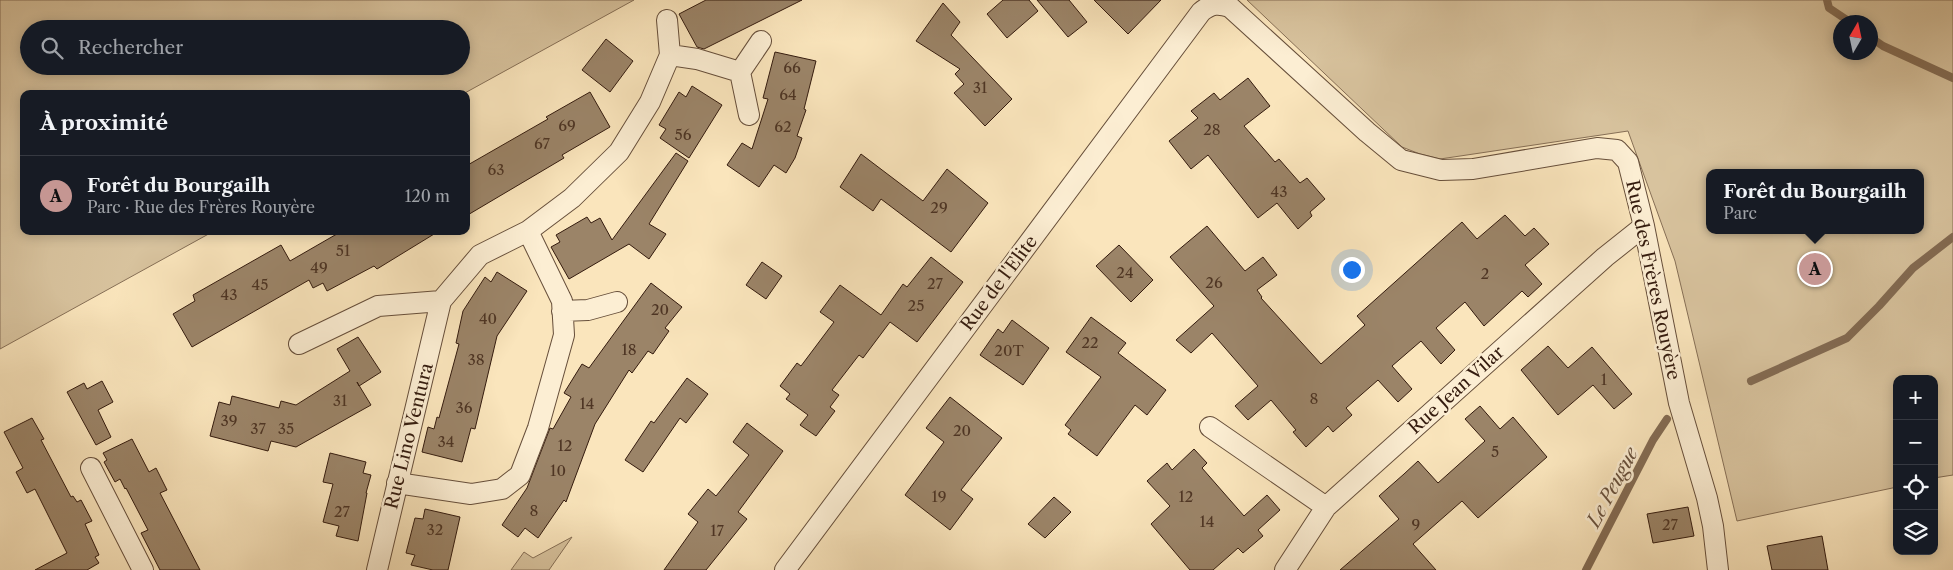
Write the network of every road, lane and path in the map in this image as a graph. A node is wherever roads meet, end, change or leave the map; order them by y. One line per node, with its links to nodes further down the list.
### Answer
1 (1218, 3): 7 (street, Rue des Frères Rouyère); 19 (street, Rue de l'Elite)
2 (667, 20): 4 (street, Rue Lino Ventura)
3 (761, 41): 5 (street)
4 (670, 55): 5 (street); 8 (street, Rue Lino Ventura)
5 (740, 72): 6 (street)
6 (749, 115)
7 (1644, 226): 16 (street, Rue Jean Vilar); 21 (street, Rue des Frères Rouyère)
8 (528, 231): 9 (street, Rue Lino Ventura); 11 (street)
9 (441, 302): 12 (street); 15 (street, Rue Lino Ventura)
10 (617, 302): 11 (street)
11 (562, 311): 15 (street)
12 (299, 344)
13 (1210, 427): 16 (street)
14 (91, 468): 17 (street)
15 (397, 483): 18 (street, Rue Lino Ventura)
16 (1326, 507): 20 (street, Rue Jean Vilar)
17 (143, 570)
18 (377, 570)
19 (785, 570)
20 (1284, 570)
21 (1718, 570)

